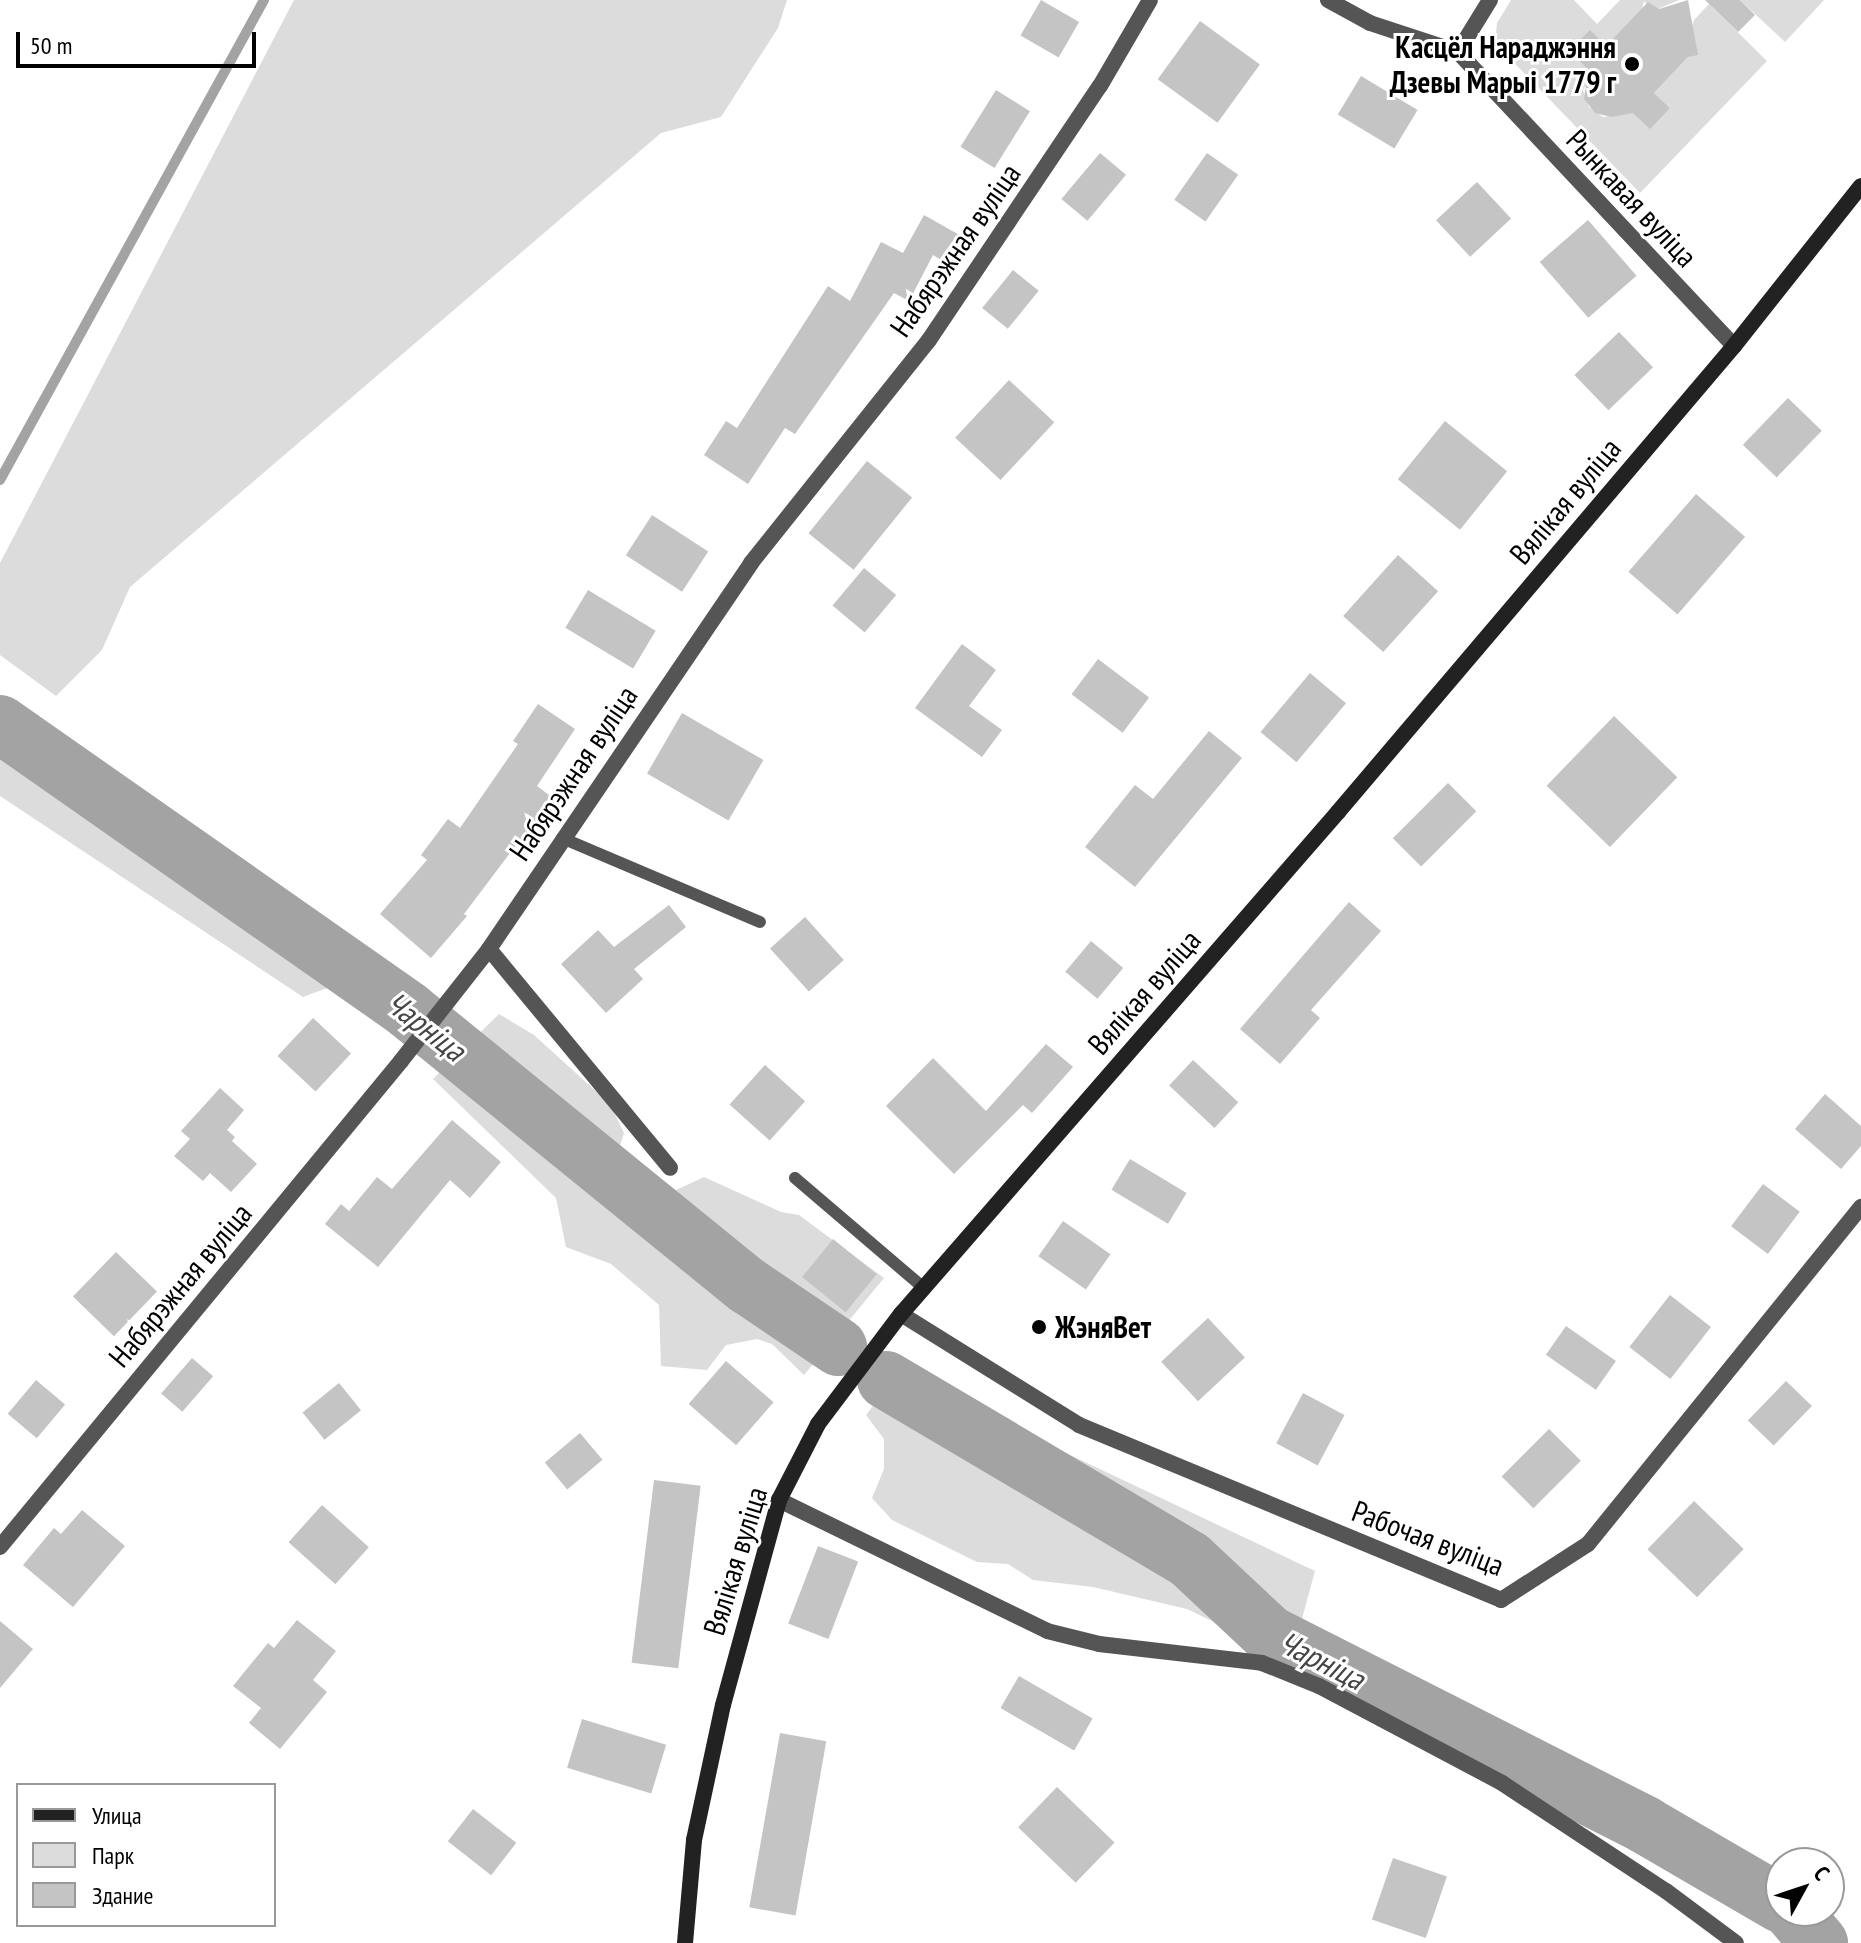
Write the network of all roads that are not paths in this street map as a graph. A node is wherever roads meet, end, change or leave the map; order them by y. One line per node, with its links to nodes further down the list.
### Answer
1 (1150, 0): 7 (street, Набярэжная вуліца)
2 (1328, 0): 4 (street, Рынкавая вуліца)
3 (1490, 0): 4 (street)
4 (1458, 52): 6 (street, Рынкавая вуліца)
5 (1861, 187): 6 (main road, Вялікая вуліца)
6 (1734, 346): 13 (main road, Вялікая вуліца)
7 (562, 838): 8 (lane); 9 (street, Набярэжная вуліца)
8 (760, 922)
9 (489, 949): 10 (street); 16 (street, Набярэжная вуліца)
10 (670, 1168)
11 (795, 1178): 13 (lane)
12 (1861, 1207): 14 (street, Рабочая вуліца)
13 (924, 1288): 14 (main road, Вялікая вуліца)
14 (901, 1314): 15 (main road, Вялікая вуліца)
15 (779, 1500): 17 (main road, Вялікая вуліца); 18 (street)
16 (0, 1547)
17 (685, 1943)
18 (1736, 1943)

